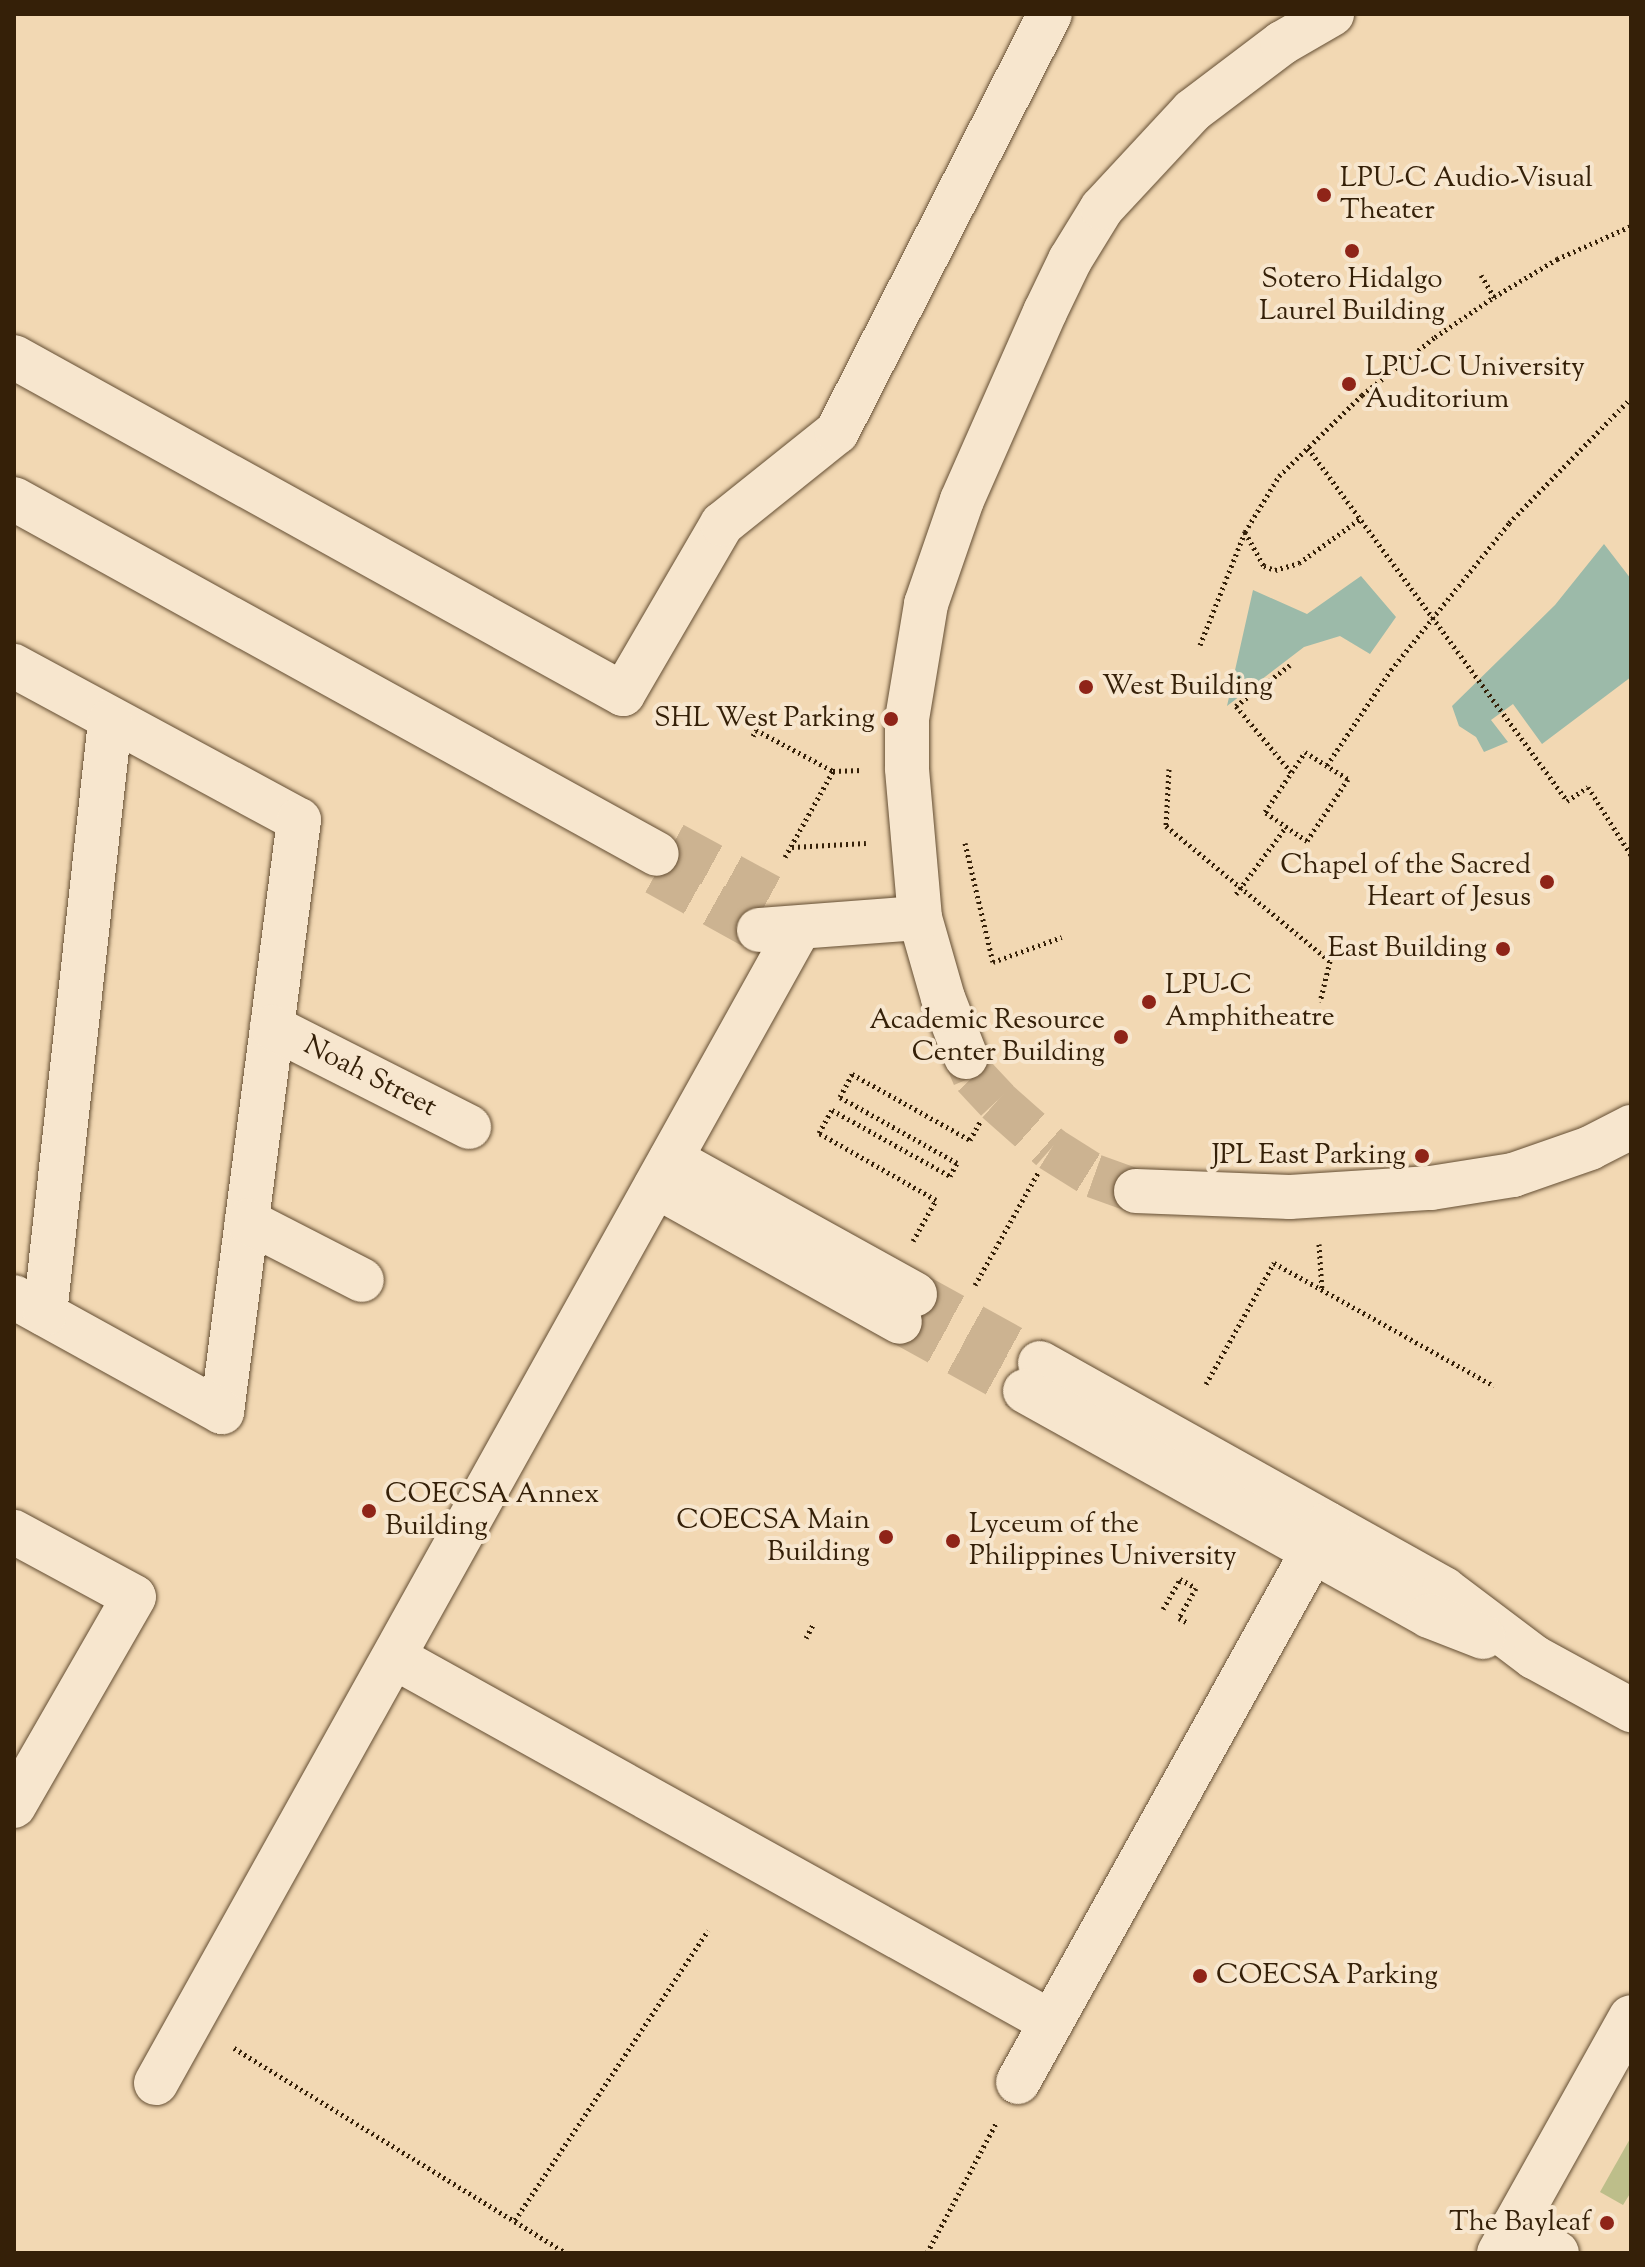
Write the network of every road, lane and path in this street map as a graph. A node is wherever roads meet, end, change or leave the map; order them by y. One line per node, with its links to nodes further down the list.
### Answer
1 (1050, 14): 6 (street)
2 (1332, 14): 19 (street)
3 (1631, 226): 5 (path)
4 (1481, 275): 5 (path)
5 (1494, 297): 8 (path)
6 (14, 357)
7 (1631, 398): 12 (path)
8 (1308, 448): 10 (path); 11 (path)
9 (14, 499): 28 (street)
10 (1360, 519): 11 (path); 12 (path)
11 (1245, 532): 13 (path)
12 (1433, 618): 18 (path); 27 (path)
13 (1200, 645)
14 (1290, 665): 22 (path)
15 (14, 666): 16 (street)
16 (110, 721): 34 (street); 46 (street)
17 (753, 736): 21 (path)
18 (1327, 765): 22 (path); 23 (path)
19 (907, 768): 21 (path); 31 (street)
20 (1169, 769): 30 (path)
21 (833, 771): 26 (path)
22 (1291, 772): 23 (path)
23 (1286, 827): 30 (path)
24 (964, 838): 32 (path)
25 (878, 842): 26 (path)
26 (791, 847): 29 (path)
27 (1631, 855)
28 (662, 857)
29 (785, 857)
30 (1238, 891): 33 (path)
31 (920, 918): 35 (street); 40 (street)
32 (1062, 937)
33 (1320, 1002)
34 (272, 1027): 37 (street, Noah Street); 42 (street)
35 (966, 1057)
36 (980, 1122): 43 (path)
37 (469, 1127)
38 (1631, 1127): 41 (street)
39 (1039, 1171): 45 (path)
40 (664, 1172): 47 (street); 57 (street)
41 (1136, 1191)
42 (247, 1221): 44 (street); 46 (street)
43 (909, 1248)
44 (362, 1280)
45 (975, 1285)
46 (29, 1306)
47 (908, 1308)
48 (1032, 1377): 52 (street)
49 (1206, 1384): 50 (path)
50 (1494, 1386)
51 (14, 1532): 59 (street)
52 (1320, 1538): 58 (street); 62 (street)
53 (1163, 1609): 54 (path)
54 (1188, 1623)
55 (813, 1625): 56 (path)
56 (806, 1638)
57 (394, 1657): 62 (street); 65 (street)
58 (1631, 1710)
59 (14, 1806)
60 (708, 1931): 66 (path)
61 (1631, 2017): 67 (street)
62 (1051, 2022): 64 (street)
63 (234, 2048): 66 (path)
64 (1018, 2082): 69 (path)
65 (156, 2083)
66 (515, 2220): 68 (path)
67 (1506, 2240): 70 (street)
68 (566, 2253)
69 (927, 2253)
70 (1557, 2253)

